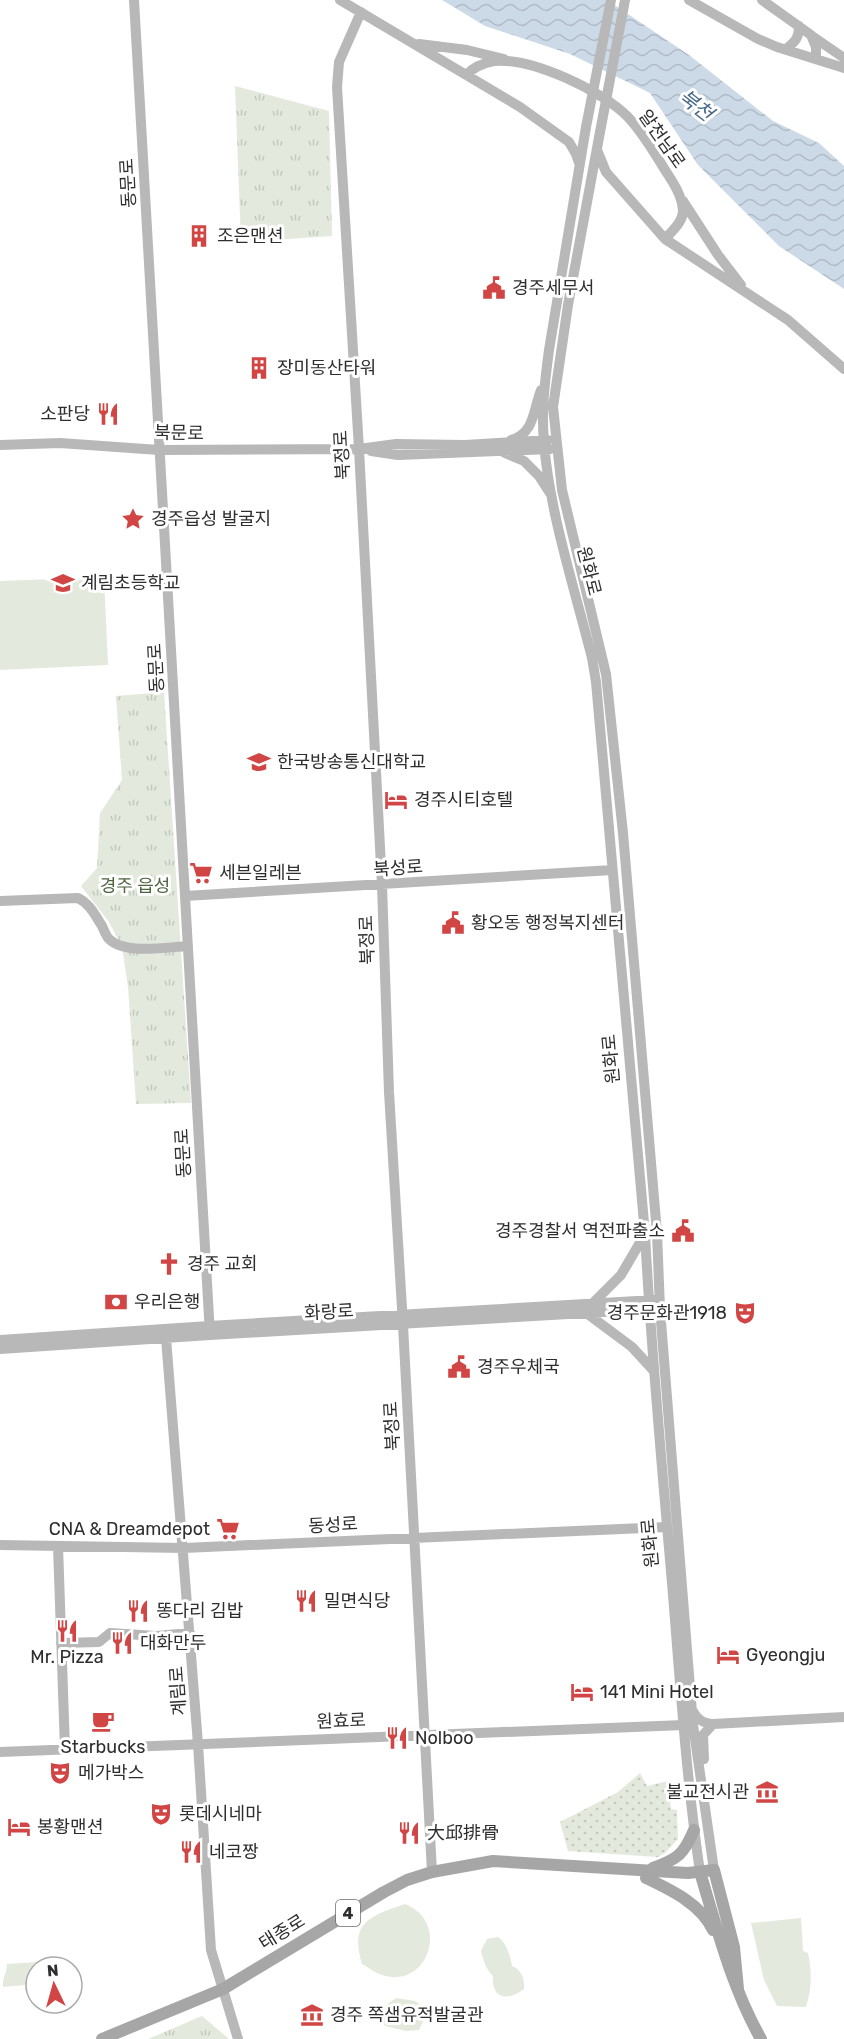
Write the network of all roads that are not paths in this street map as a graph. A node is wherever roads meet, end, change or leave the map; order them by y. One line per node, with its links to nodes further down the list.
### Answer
1 (134, 0): 33 (street, 동문로)
2 (340, 0): 7 (street)
3 (611, 0): 17 (street, 원화로, bridge)
4 (625, 0): 19 (street, 원화로, bridge)
5 (689, 0): 11 (street)
6 (762, 0): 8 (street)
7 (361, 12): 10 (street); 32 (street, 북정로)
8 (799, 26): 9 (street); 11 (street)
9 (811, 35): 12 (street); 13 (street)
10 (412, 43): 14 (street); 16 (street)
11 (786, 49): 12 (street)
12 (816, 58): 15 (street)
13 (844, 58)
14 (513, 62): 16 (street, 알천남로); 23 (street, 알천남로)
15 (844, 68)
16 (466, 75): 18 (street)
17 (584, 141): 18 (street); 20 (street, 원화로)
18 (569, 142): 20 (street)
19 (597, 150): 21 (street); 22 (street, 원화로)
20 (579, 166): 27 (street, 원화로)
21 (606, 172): 22 (street); 24 (street)
22 (592, 178): 28 (street, 원화로)
23 (680, 197): 24 (street, 알천남로); 25 (street)
24 (665, 239): 25 (street)
25 (744, 290): 26 (street)
26 (844, 369)
27 (545, 382): 30 (street, 원화로); 31 (street)
28 (556, 444): 30 (street, 북문로); 41 (street, 원화로)
29 (0, 445): 33 (street, 북문로)
30 (544, 445): 31 (street, 북문로); 34 (street, 원화로)
31 (503, 447): 32 (street, 북문로); 34 (street)
32 (359, 449): 33 (street, 북문로); 36 (street, 북정로)
33 (159, 450): 37 (street, 동문로)
34 (552, 496): 35 (street, 원화로)
35 (612, 870): 36 (street, 북성로); 40 (street, 원화로)
36 (382, 885): 37 (street, 북성로); 43 (street, 북정로)
37 (185, 896): 39 (street, 동문로)
38 (0, 901): 39 (street)
39 (188, 946): 44 (street, 동문로)
40 (645, 1234): 41 (street, 원화로); 42 (street)
41 (655, 1305): 42 (street, 화랑로); 48 (street, 원화로); 56 (street, 원화로)
42 (590, 1310): 43 (street, 화랑로); 48 (street)
43 (403, 1320): 44 (street, 화랑로); 50 (street, 북정로)
44 (209, 1330): 45 (street, 화랑로); 46 (street, 화랑로)
45 (166, 1338): 47 (street, 화랑로); 53 (street, 계림로)
46 (0, 1340)
47 (0, 1349)
48 (654, 1371): 49 (street, 원화로)
49 (667, 1527): 50 (street, 동성로); 59 (street, 원화로)
50 (415, 1538): 53 (street, 동성로); 60 (street, 북정로)
51 (0, 1545): 52 (street, 동성로)
52 (58, 1546): 53 (street, 동성로); 55 (street)
53 (184, 1548): 54 (street, 계림로)
54 (190, 1633): 55 (street); 61 (street, 계림로)
55 (61, 1642): 62 (street)
56 (692, 1710): 58 (street); 64 (street, 원화로)
57 (844, 1717): 58 (street)
58 (713, 1724): 64 (street)
59 (684, 1725): 60 (street, 원효로); 65 (street, 원화로)
60 (426, 1734): 61 (street, 원효로); 66 (street, 북정로)
61 (198, 1744): 62 (street, 원효로); 70 (street, 계림로)
62 (65, 1749): 63 (street, 원효로)
63 (0, 1752)
64 (703, 1802): 68 (street, 원화로)
65 (694, 1830): 67 (main road); 69 (street, 원화로)
66 (432, 1872): 67 (main road, 태종로 / 4); 70 (main road, 태종로 / 4)
67 (646, 1874): 69 (main road, 태종로 / 4); 71 (main road)
68 (715, 1874): 69 (main road, 태종로 / 4); 71 (main road, 원화로)
69 (701, 1876): 71 (main road, 원화로)
70 (223, 1989): 72 (main road, 태종로 / 4); 73 (street, 계림로)
71 (738, 1989): 74 (main road, 원화로)
72 (102, 2039)
73 (238, 2039)
74 (761, 2039)

